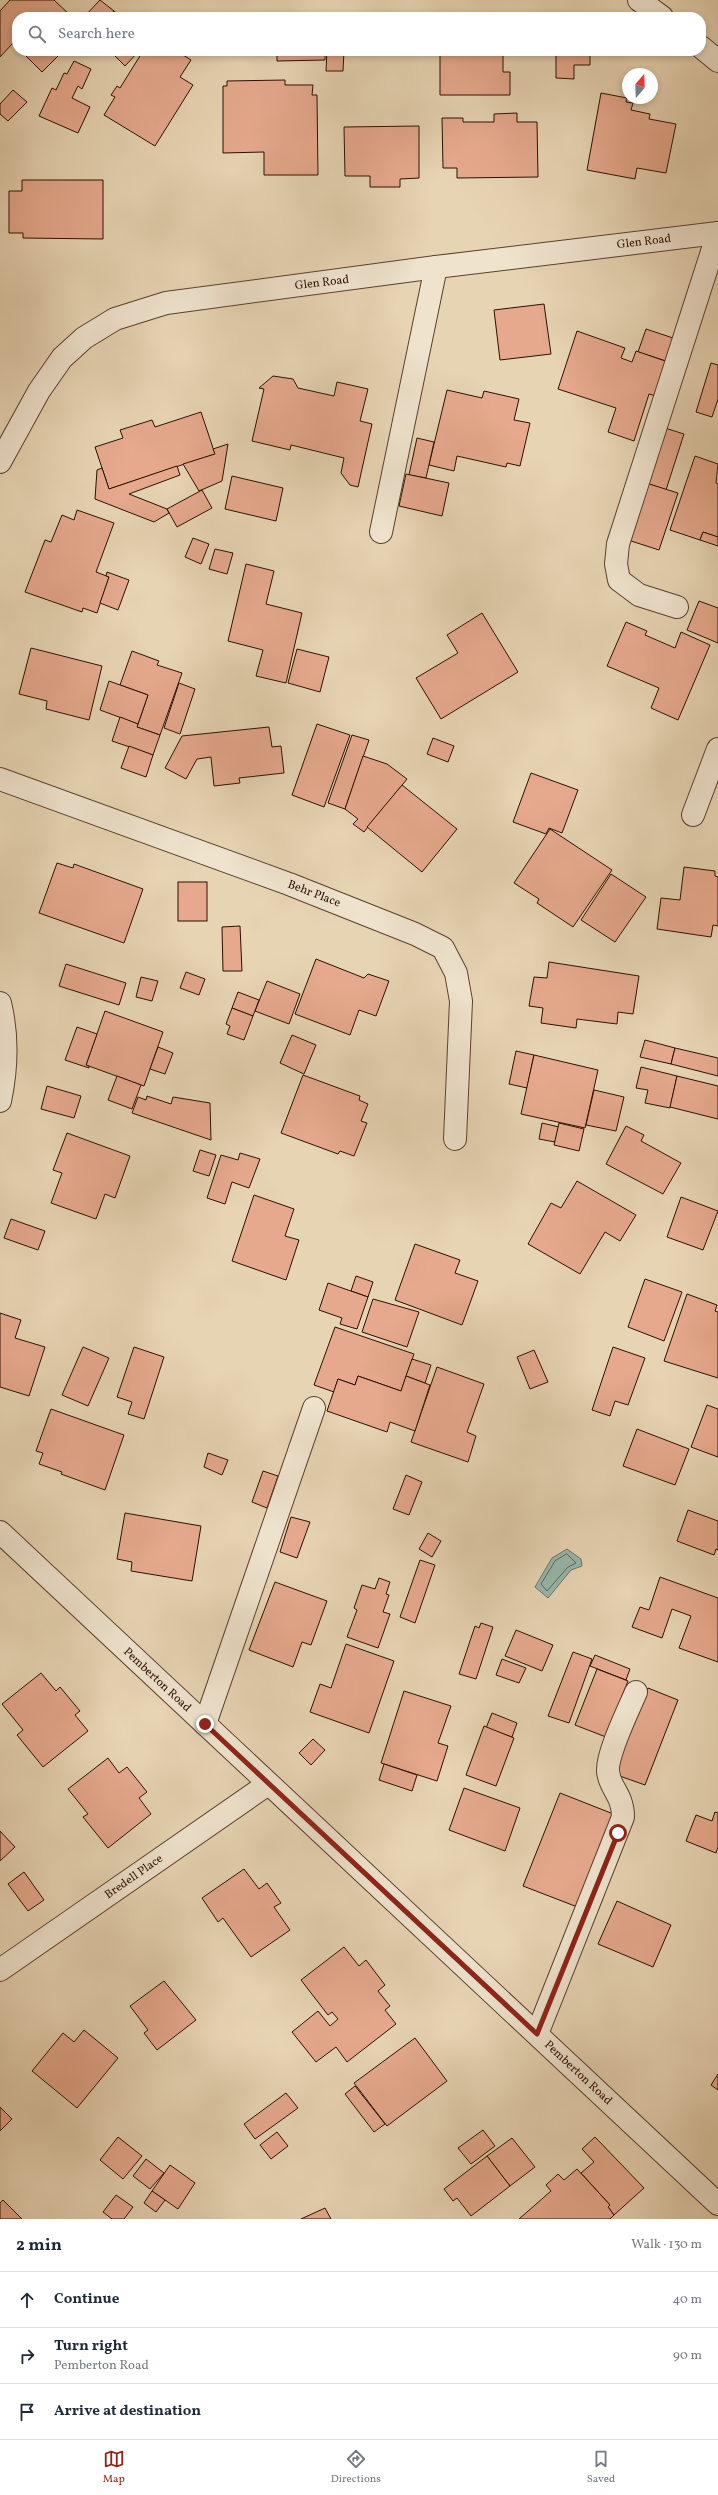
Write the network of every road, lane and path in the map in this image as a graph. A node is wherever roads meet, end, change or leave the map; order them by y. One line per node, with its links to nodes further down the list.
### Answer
1 (639, 0): 2 (street)
2 (655, 12)
3 (706, 51): 4 (street)
4 (718, 61)
5 (718, 233): 6 (street, Glen Road); 9 (street)
6 (436, 267): 7 (street, Glen Road); 8 (street)
7 (0, 462)
8 (381, 532)
9 (677, 606)
10 (718, 749): 12 (street)
11 (0, 780): 15 (street, Behr Place)
12 (693, 815)
13 (0, 1003): 14 (street)
14 (0, 1101)
15 (455, 1139)
16 (314, 1408): 19 (street)
17 (0, 1532): 19 (street, Pemberton Road)
18 (636, 1692): 22 (street)
19 (205, 1724): 20 (street, Pemberton Road)
20 (268, 1784): 21 (street, Bredell Place); 22 (street, Pemberton Road)
21 (0, 1970)
22 (537, 2034): 23 (street, Pemberton Road)
23 (718, 2204)

